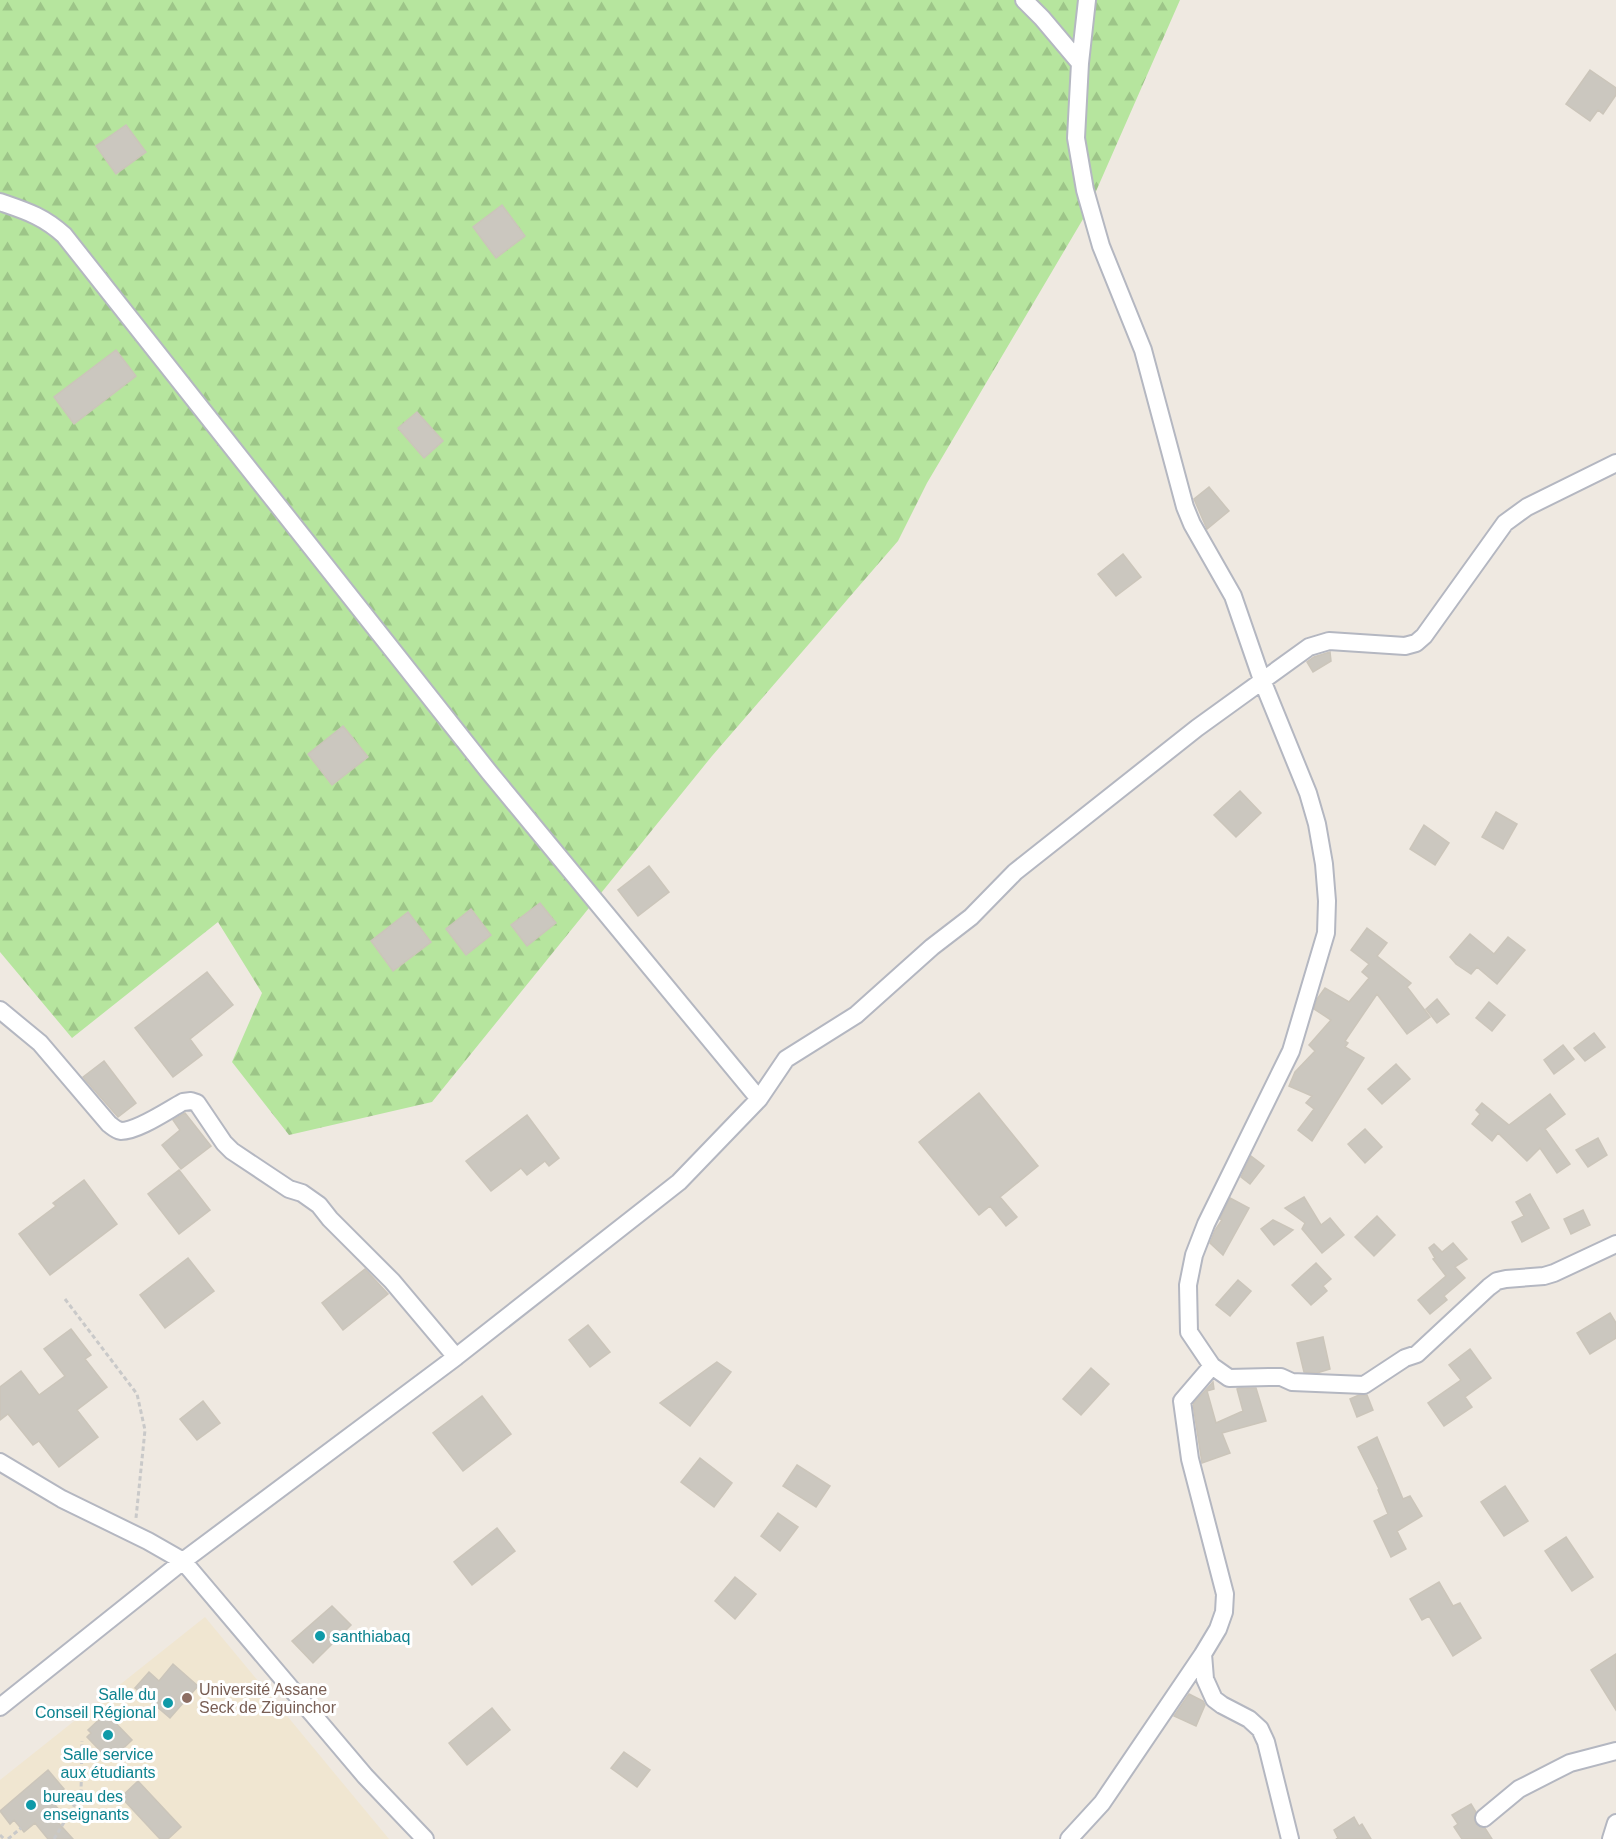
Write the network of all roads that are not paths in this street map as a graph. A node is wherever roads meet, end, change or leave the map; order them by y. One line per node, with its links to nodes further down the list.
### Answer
1 (1024, 0): 3 (street)
2 (1087, 0): 3 (street)
3 (1080, 63): 6 (street)
4 (0, 202): 8 (street)
5 (1616, 463): 6 (street)
6 (1262, 680): 8 (street); 11 (street)
7 (0, 1010): 10 (street)
8 (759, 1099): 10 (street)
9 (1616, 1244): 11 (street)
10 (456, 1357): 13 (street)
11 (1212, 1366): 14 (street)
12 (0, 1462): 13 (street)
13 (183, 1561): 15 (street); 19 (street)
14 (1203, 1654): 20 (street); 21 (street)
15 (0, 1707)
16 (1616, 1751): 17 (street)
17 (1484, 1818)
18 (1616, 1823): 22 (street)
19 (424, 1839)
20 (1069, 1839)
21 (1290, 1839)
22 (1611, 1839)

